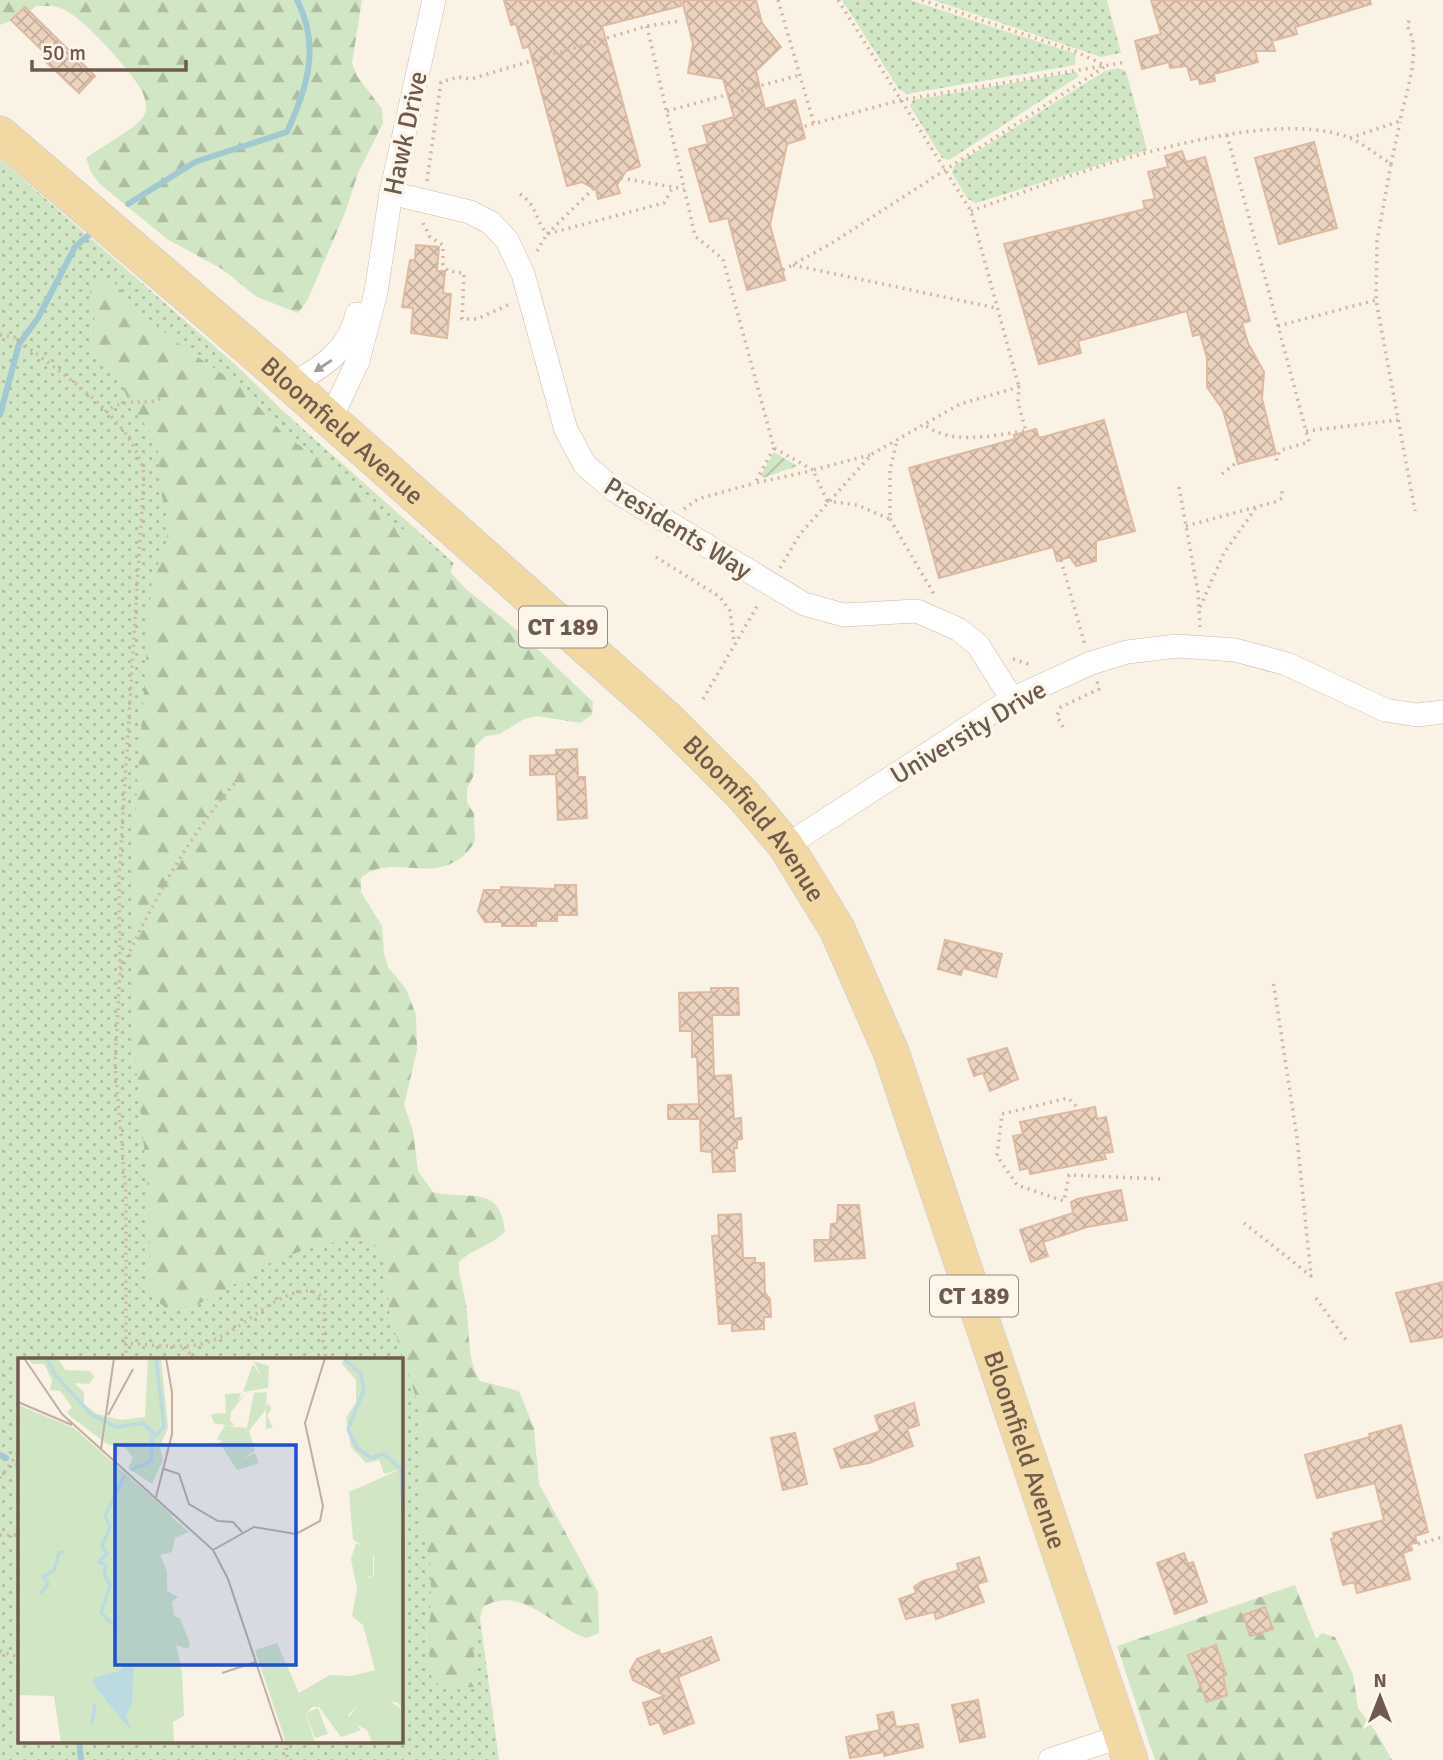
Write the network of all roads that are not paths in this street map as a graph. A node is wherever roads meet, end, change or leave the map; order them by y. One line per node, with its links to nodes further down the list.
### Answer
1 (434, 0): 3 (street, Hawk Drive)
2 (0, 134): 5 (main road, Bloomfield Avenue / CT 189)
3 (391, 193): 4 (street, Hawk Drive); 7 (street, Presidents Way)
4 (379, 267): 5 (street, Hawk Drive, one-way to 5); 6 (street, Hawk Drive)
5 (291, 385): 6 (main road, Bloomfield Avenue / CT 189)
6 (330, 420): 9 (main road, Bloomfield Avenue / CT 189)
7 (1012, 699): 8 (street, University Drive); 9 (street, University Drive)
8 (1443, 712)
9 (786, 846): 10 (main road, Bloomfield Avenue / CT 189)
10 (1126, 1748): 11 (street)
11 (1049, 1760)

